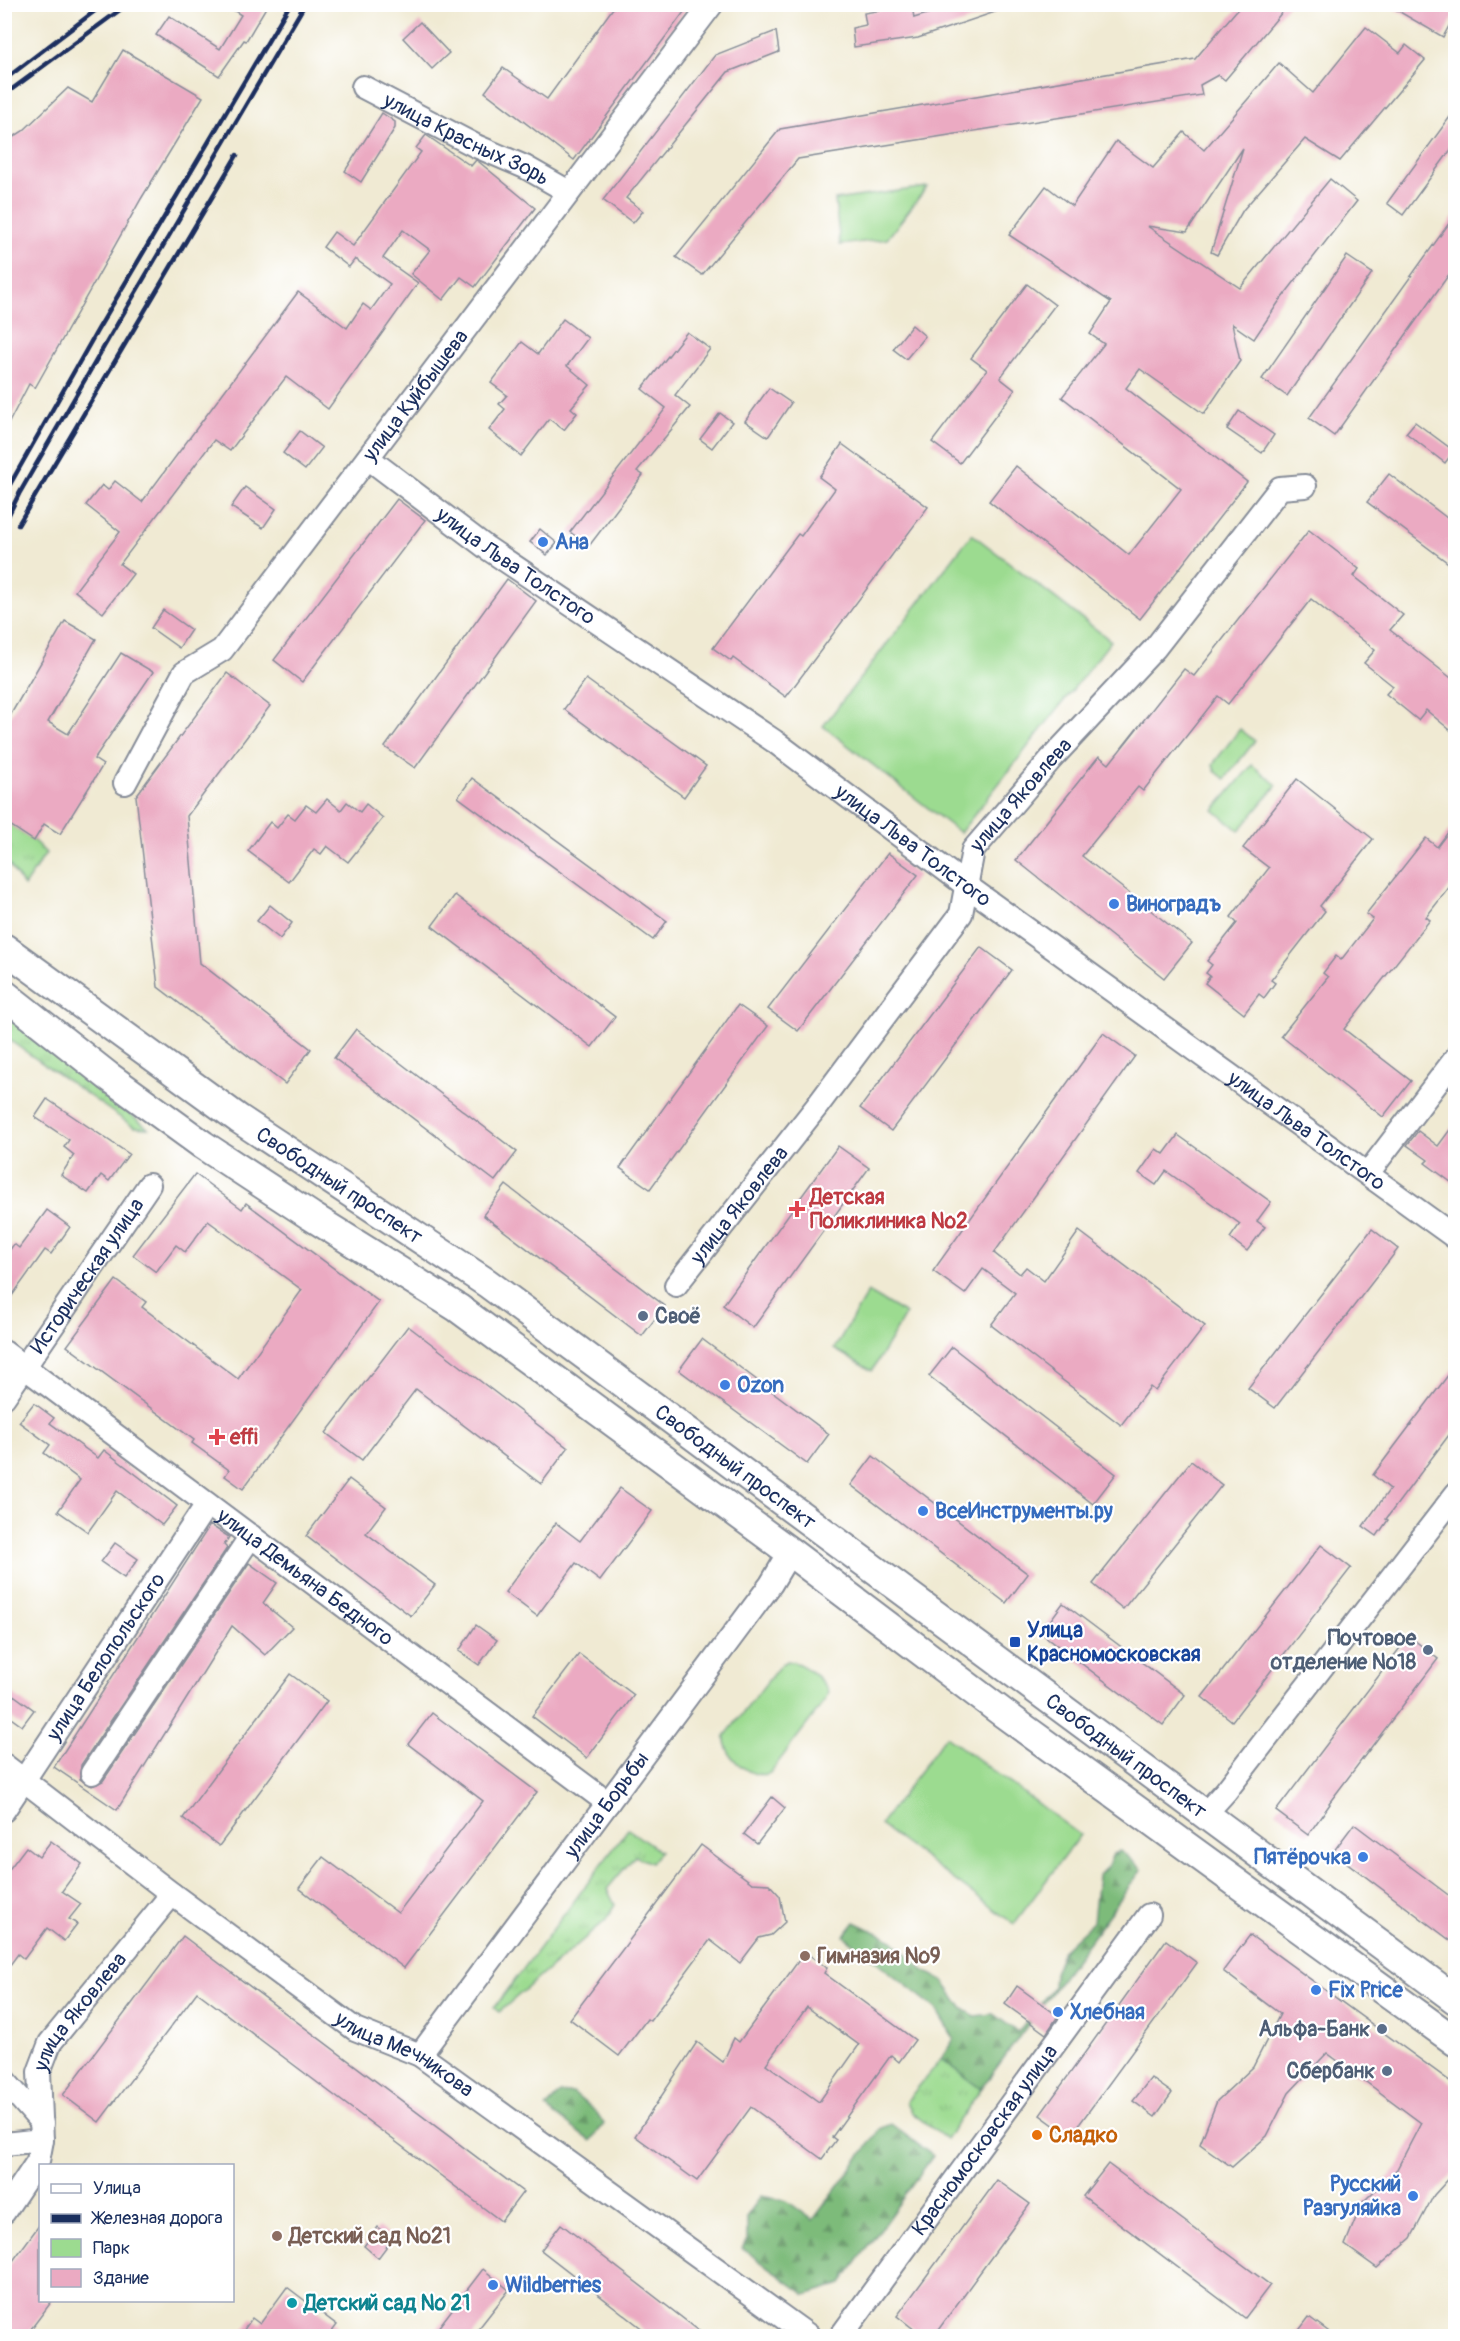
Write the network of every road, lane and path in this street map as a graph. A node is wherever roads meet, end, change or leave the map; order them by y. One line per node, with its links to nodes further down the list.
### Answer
1 (712, 4): 3 (street, улица Куйбышева)
2 (363, 87): 3 (street, улица Красных Зорь)
3 (569, 192): 4 (street, улица Куйбышева)
4 (368, 458): 6 (street, улица Куйбышева); 7 (street, улица Льва Толстого)
5 (1305, 486): 7 (street, улица Яковлева)
6 (125, 783)
7 (967, 886): 11 (street, улица Льва Толстого); 14 (street, улица Яковлева)
8 (4, 948): 27 (main road, Свободный проспект)
9 (4, 994): 21 (main road, Свободный проспект)
10 (1455, 1058): 11 (street)
11 (1368, 1173): 13 (street, улица Льва Толстого)
12 (149, 1185): 16 (street, Историческая улица)
13 (1455, 1238)
14 (676, 1285)
15 (4, 1352): 16 (street, улица Демьяна Бедного)
16 (25, 1367): 17 (street, Историческая улица); 19 (street, улица Демьяна Бедного)
17 (4, 1397)
18 (1455, 1494): 27 (street)
19 (207, 1504): 20 (street, улица Демьяна Бедного); 24 (street, улица Белопольского)
20 (251, 1536): 23 (street); 25 (street, улица Демьяна Бедного)
21 (790, 1552): 25 (street, улица Борьбы); 28 (main road, Свободный проспект)
22 (4, 1765): 24 (street, улица Мечникова)
23 (92, 1773)
24 (24, 1781): 26 (street, улица Белопольского); 29 (street, улица Мечникова)
25 (608, 1803): 33 (street, улица Борьбы)
26 (4, 1810)
27 (1206, 1813): 28 (main road); 31 (main road, Свободный проспект)
28 (1180, 1840): 32 (main road, Свободный проспект)
29 (172, 1894): 33 (street, улица Мечникова); 35 (street, улица Яковлева)
30 (1149, 1915): 39 (street, Красномосковская улица)
31 (1455, 2000)
32 (1455, 2042)
33 (420, 2055): 38 (street, улица Мечникова)
34 (4, 2080): 35 (street)
35 (42, 2131): 36 (street); 37 (street, улица Яковлева)
36 (4, 2144)
37 (4, 2212)
38 (809, 2337)
39 (841, 2337)

